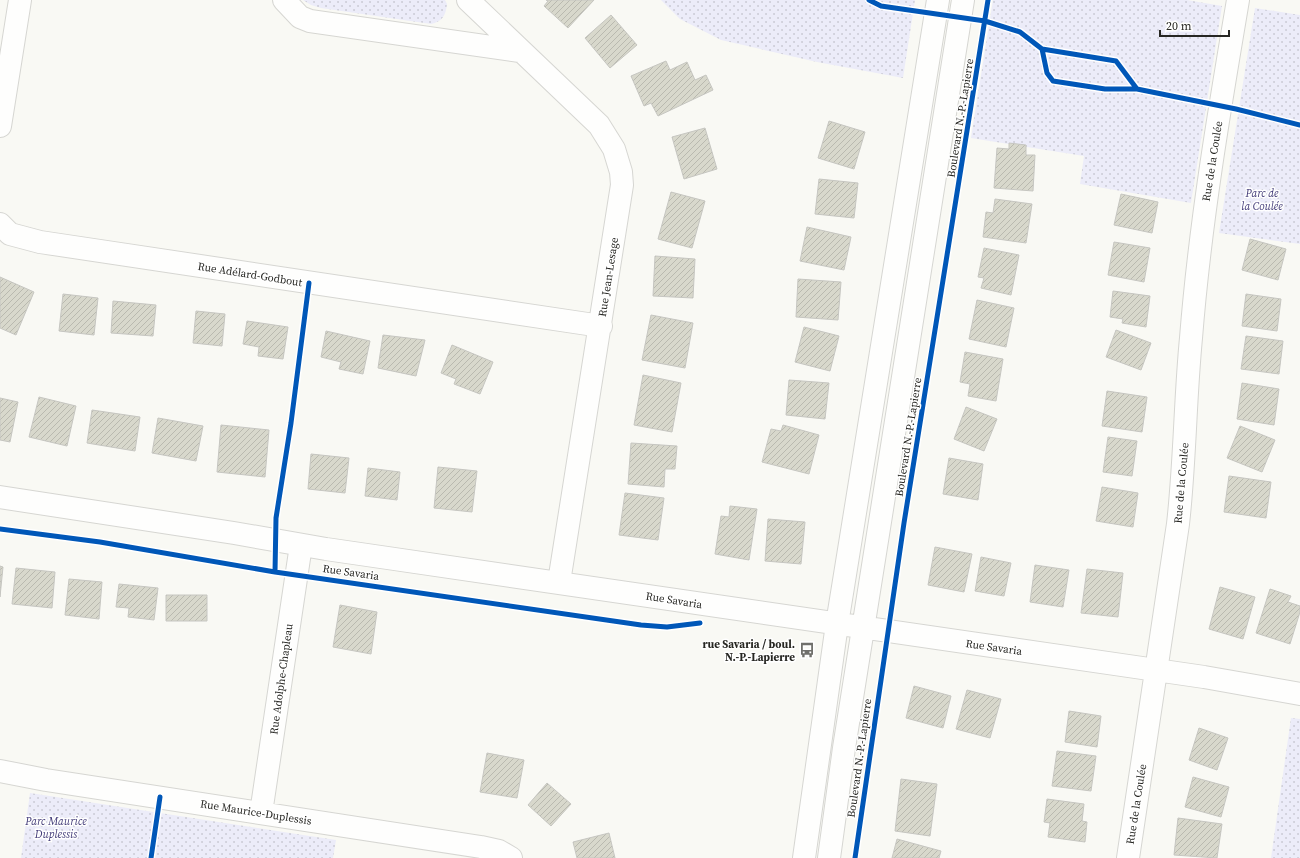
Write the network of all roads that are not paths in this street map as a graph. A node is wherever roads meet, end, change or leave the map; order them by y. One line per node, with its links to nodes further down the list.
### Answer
1 (20, 0): 8 (street)
2 (284, 0): 7 (street)
3 (468, 0): 7 (street, Rue Jean-Lesage)
4 (938, 0): 14 (street)
5 (963, 0): 15 (street, Boulevard N.-P.-Lapierre)
6 (1238, 0): 16 (street, Rue de la Coulée)
7 (520, 50): 10 (street, Rue Jean-Lesage)
8 (0, 126)
9 (0, 224): 10 (street, Rue Adélard-Godbout)
10 (600, 326): 13 (street, Rue Jean-Lesage)
11 (0, 497): 12 (street, Rue Savaria)
12 (301, 545): 13 (street, Rue Savaria); 19 (street, Rue Adolphe-Chapleau)
13 (559, 582): 14 (street, Rue Savaria)
14 (837, 624): 15 (street, Rue Savaria); 21 (street)
15 (864, 627): 16 (street, Rue Savaria); 22 (street, Boulevard N.-P.-Lapierre)
16 (1157, 670): 17 (street, Rue Savaria); 23 (street, Rue de la Coulée)
17 (1300, 694)
18 (0, 771): 19 (street, Rue Maurice-Duplessis)
19 (261, 813): 20 (street, Rue Maurice-Duplessis)
20 (511, 858)
21 (804, 858)
22 (829, 858)
23 (1128, 858)

